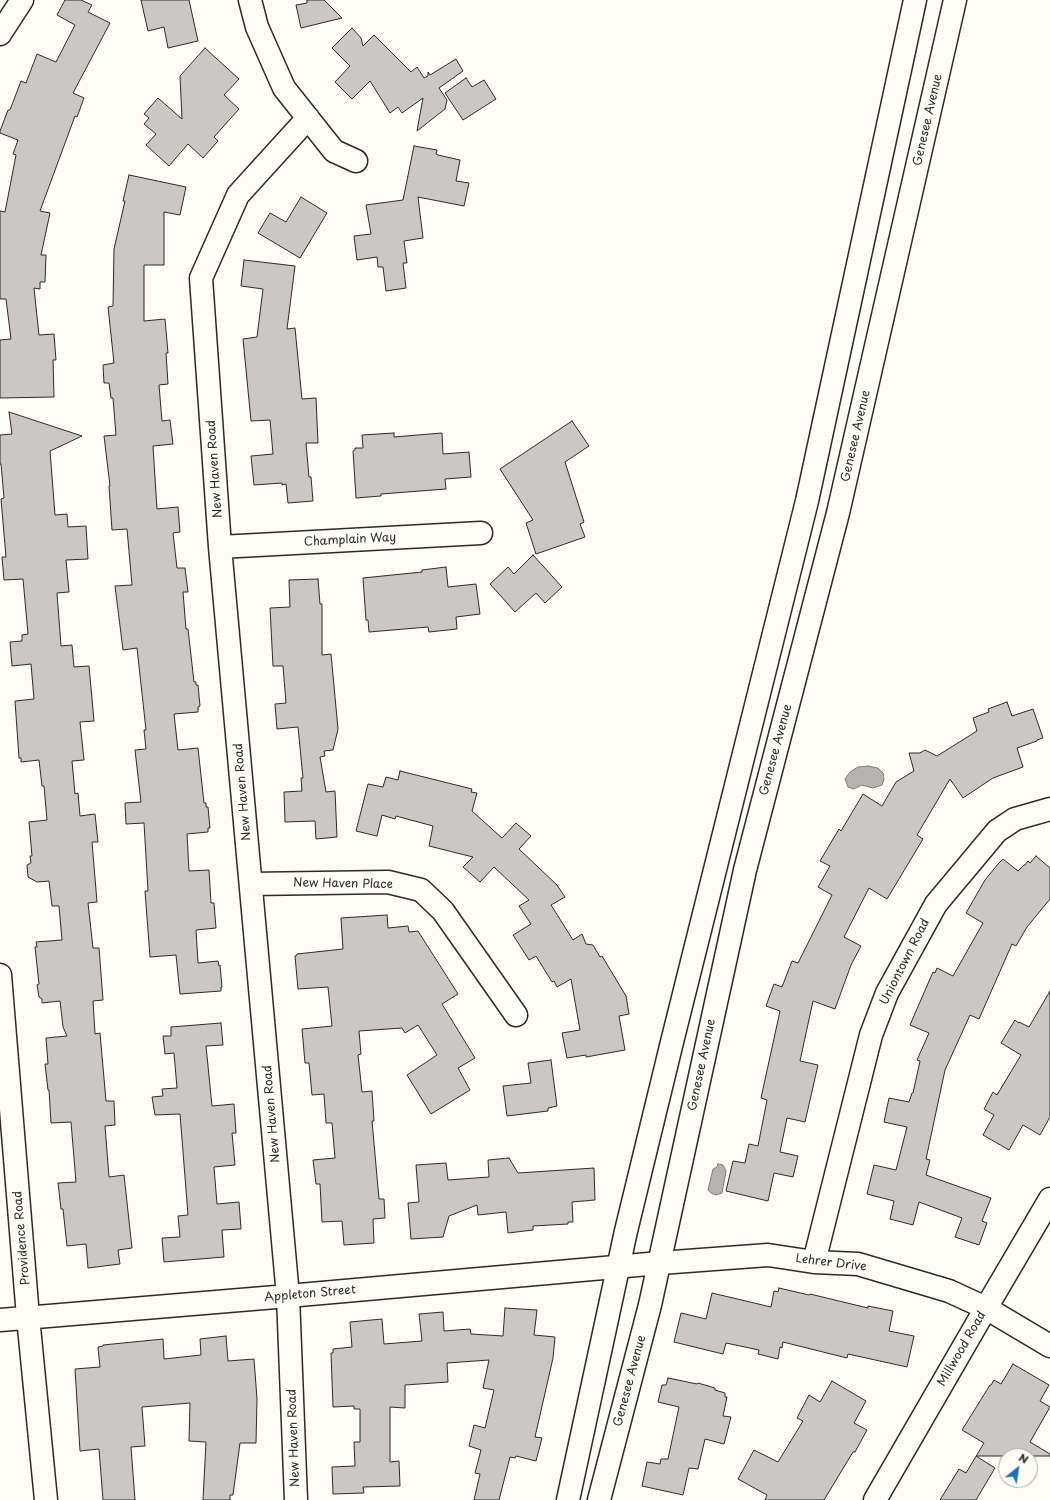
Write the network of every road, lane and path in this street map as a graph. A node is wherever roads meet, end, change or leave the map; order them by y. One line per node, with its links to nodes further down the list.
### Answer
1 (22, 0): 5 (street)
2 (250, 0): 6 (street)
3 (916, 0): 17 (street)
4 (955, 0): 16 (street, Genesee Avenue)
5 (0, 34)
6 (308, 118): 7 (street); 9 (street, New Haven Road)
7 (356, 161)
8 (481, 533): 9 (street, Champlain Way)
9 (220, 547): 11 (street, New Haven Road)
10 (1050, 810): 15 (street, Uniontown Road)
11 (251, 884): 13 (street, New Haven Place); 18 (street, New Haven Road)
12 (0, 975): 20 (street, Providence Road)
13 (516, 1015)
14 (1050, 1200): 19 (street, Millwood Road)
15 (814, 1262): 16 (street, Lehrer Drive); 19 (street, Lehrer Drive)
16 (660, 1263): 17 (street, Lehrer Drive); 26 (street, Genesee Avenue)
17 (619, 1266): 18 (street, Appleton Street); 25 (street)
18 (288, 1296): 20 (street, Appleton Street); 24 (street, New Haven Road)
19 (986, 1308): 22 (street, Lehrer Drive); 27 (street, Millwood Road)
20 (28, 1317): 21 (street, Appleton Street); 23 (street, Providence Road)
21 (0, 1320)
22 (1050, 1346)
23 (46, 1500)
24 (296, 1500)
25 (568, 1500)
26 (599, 1500)
27 (874, 1500)

